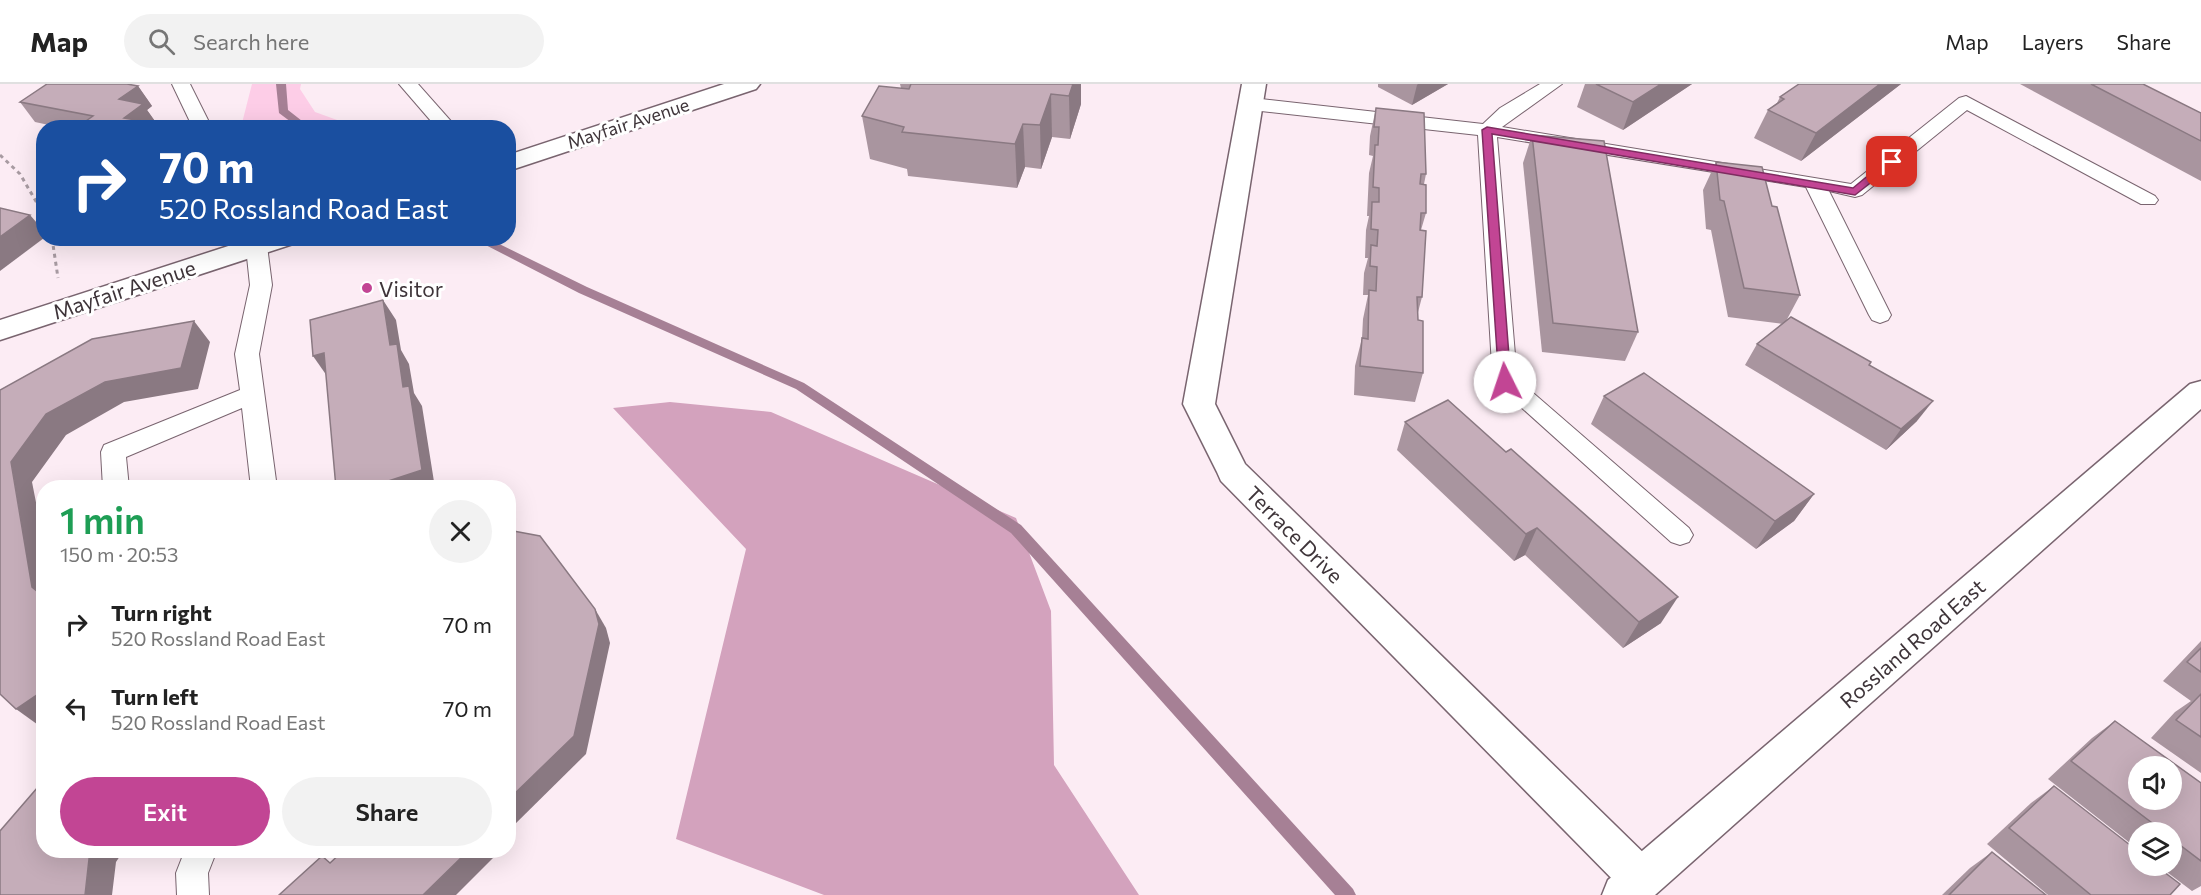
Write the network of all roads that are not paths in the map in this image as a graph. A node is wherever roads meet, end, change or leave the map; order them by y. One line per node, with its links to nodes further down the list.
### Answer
1 (181, 84): 6 (lane)
2 (408, 84): 7 (lane)
3 (748, 84): 9 (street, Mayfair Avenue)
4 (1553, 84): 8 (lane)
5 (1253, 94): 8 (lane); 22 (street, Terrace Drive)
6 (199, 120)
7 (441, 120)
8 (1487, 130): 10 (lane); 20 (lane)
9 (516, 160)
10 (1814, 182): 11 (lane); 14 (lane)
11 (2148, 200)
12 (250, 246): 15 (street, Mayfair Avenue)
13 (265, 246): 17 (lane)
14 (1880, 315)
15 (0, 330)
16 (2201, 392): 22 (street, Rossland Road East)
17 (254, 394): 18 (lane); 19 (lane)
18 (115, 480)
19 (263, 480)
20 (1680, 535)
21 (198, 858): 23 (lane)
22 (1632, 887)
23 (193, 895)

